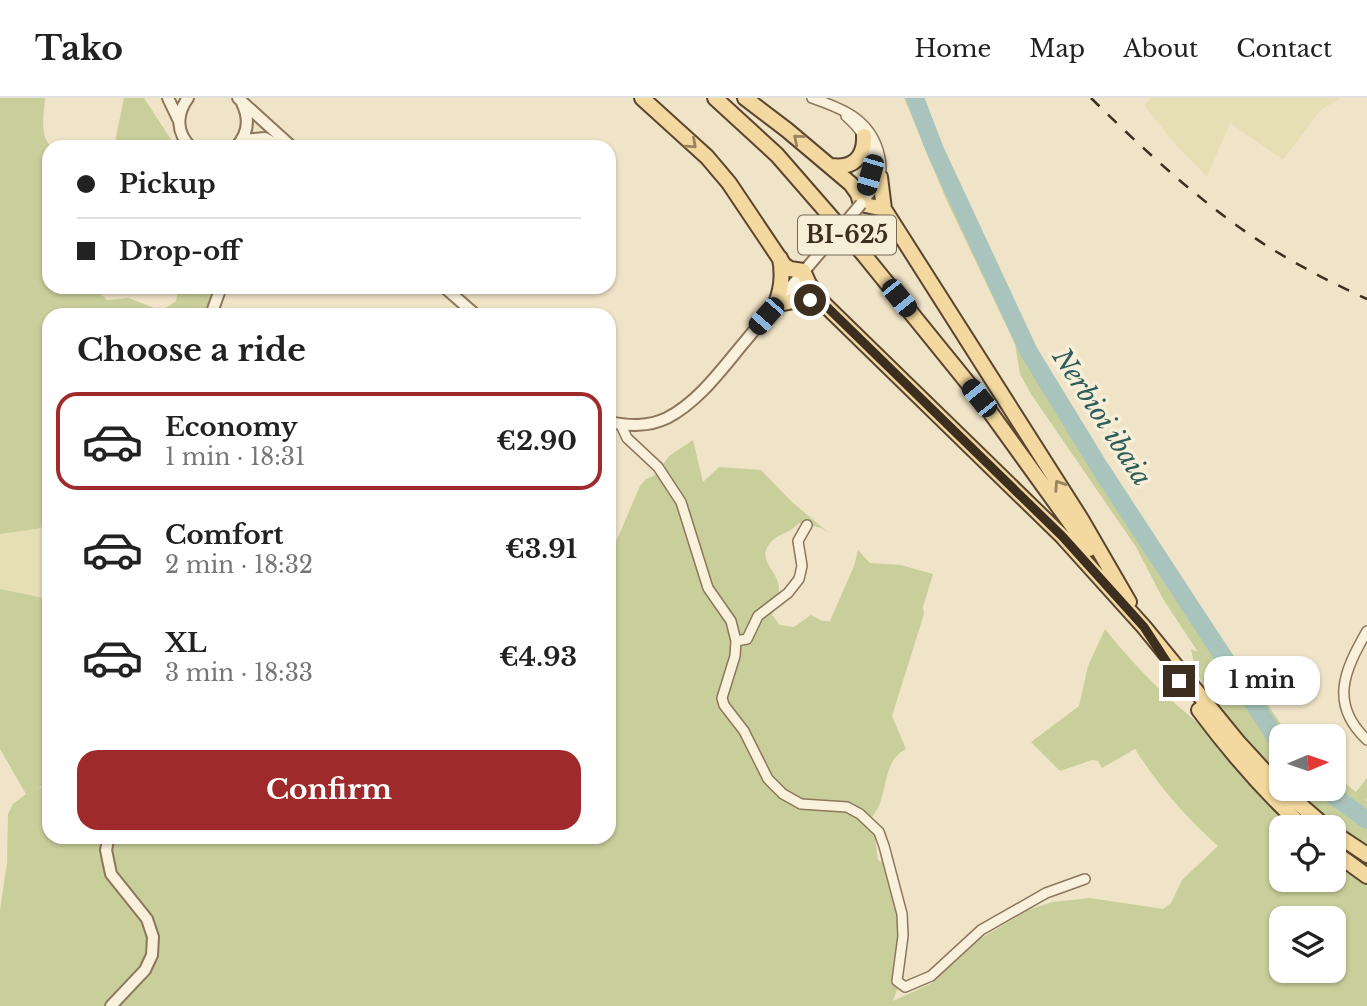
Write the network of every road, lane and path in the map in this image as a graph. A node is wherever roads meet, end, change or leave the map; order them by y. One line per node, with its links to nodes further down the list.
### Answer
1 (168, 98): 8 (street)
2 (188, 98): 8 (street)
3 (238, 98): 11 (street); 12 (street)
4 (642, 98): 17 (main road, one-way to 17)
5 (715, 98): 26 (main road, BI-625)
6 (744, 98): 13 (main road, one-way to 6)
7 (813, 98): 9 (street); 14 (street)
8 (179, 121): 10 (street)
9 (864, 136): 13 (main road); 15 (street)
10 (185, 140)
11 (241, 140)
12 (284, 140)
13 (831, 166): 15 (main road)
14 (880, 177): 15 (street); 16 (main road)
15 (861, 204): 16 (main road); 18 (street, bridge)
16 (884, 209): 26 (main road, one-way to 16)
17 (780, 258): 18 (main road); 21 (main road)
18 (803, 271): 20 (main road); 21 (street)
19 (452, 294): 22 (street)
20 (824, 304): 21 (main road); 26 (main road)
21 (775, 305): 24 (street)
22 (467, 308)
23 (616, 424): 24 (street)
24 (621, 425): 28 (street)
25 (807, 525): 28 (street)
26 (1144, 627): 30 (main road, BI-625); 32 (main road, BI-625)
27 (1367, 631): 29 (street)
28 (736, 641): 39 (street)
29 (1367, 740)
30 (1269, 776)
31 (1296, 802): 33 (main road, BI-625)
32 (1291, 815)
33 (1312, 815)
34 (1346, 841): 36 (main road)
35 (107, 844): 40 (street)
36 (1367, 855)
37 (1346, 861): 38 (main road)
38 (1367, 876)
39 (1085, 879)
40 (111, 1006)

